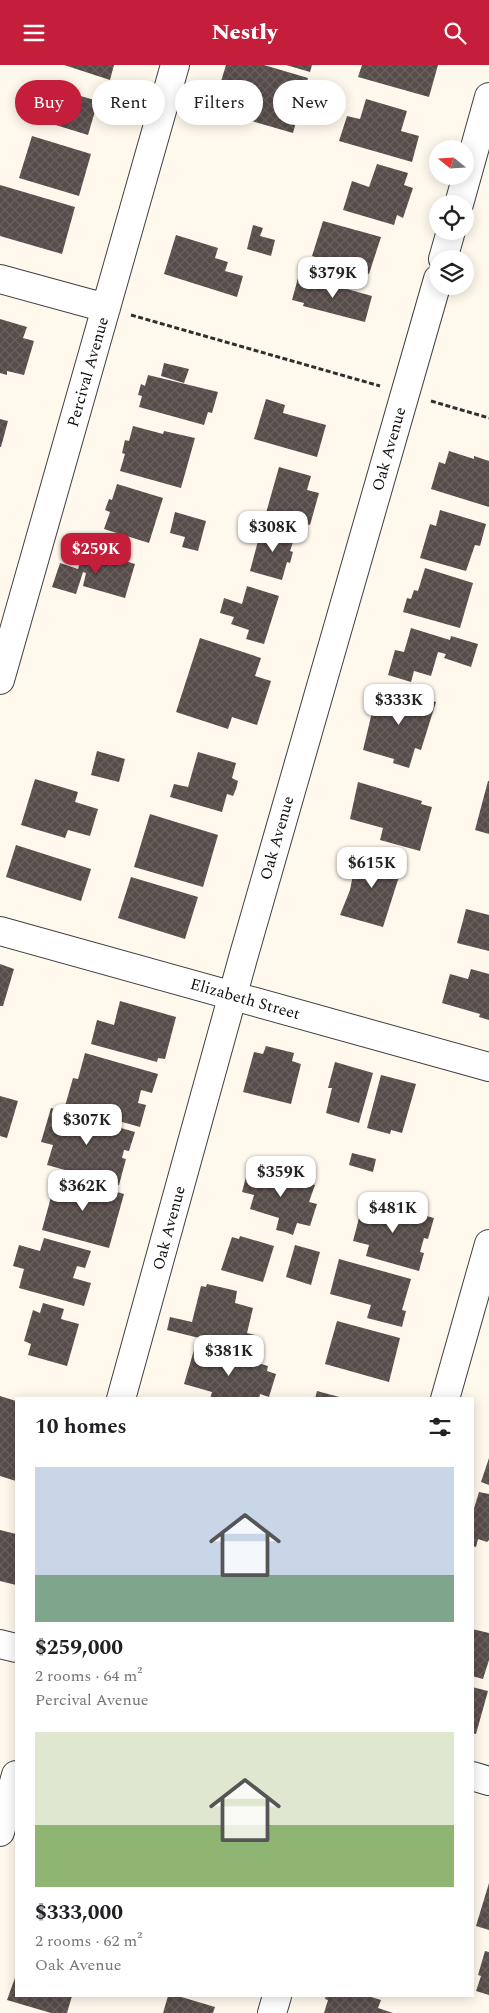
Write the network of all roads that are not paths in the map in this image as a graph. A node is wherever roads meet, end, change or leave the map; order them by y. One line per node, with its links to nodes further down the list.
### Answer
1 (175, 65): 6 (street, Percival Avenue)
2 (489, 97): 3 (street)
3 (462, 195)
4 (0, 279): 6 (street)
5 (433, 295): 9 (street, Oak Avenue)
6 (106, 308): 7 (street, Percival Avenue)
7 (0, 680)
8 (0, 931): 9 (street, Elizabeth Street)
9 (233, 996): 10 (street, Elizabeth Street); 12 (street, Oak Avenue)
10 (489, 1067)
11 (489, 1244): 13 (street)
12 (122, 1397)
13 (446, 1397)
14 (0, 1644): 15 (street)
15 (15, 1648)
16 (474, 1777): 18 (street)
17 (15, 1779): 19 (street)
18 (489, 1781)
19 (0, 1832)
20 (277, 1997): 21 (street)
21 (272, 2013)

